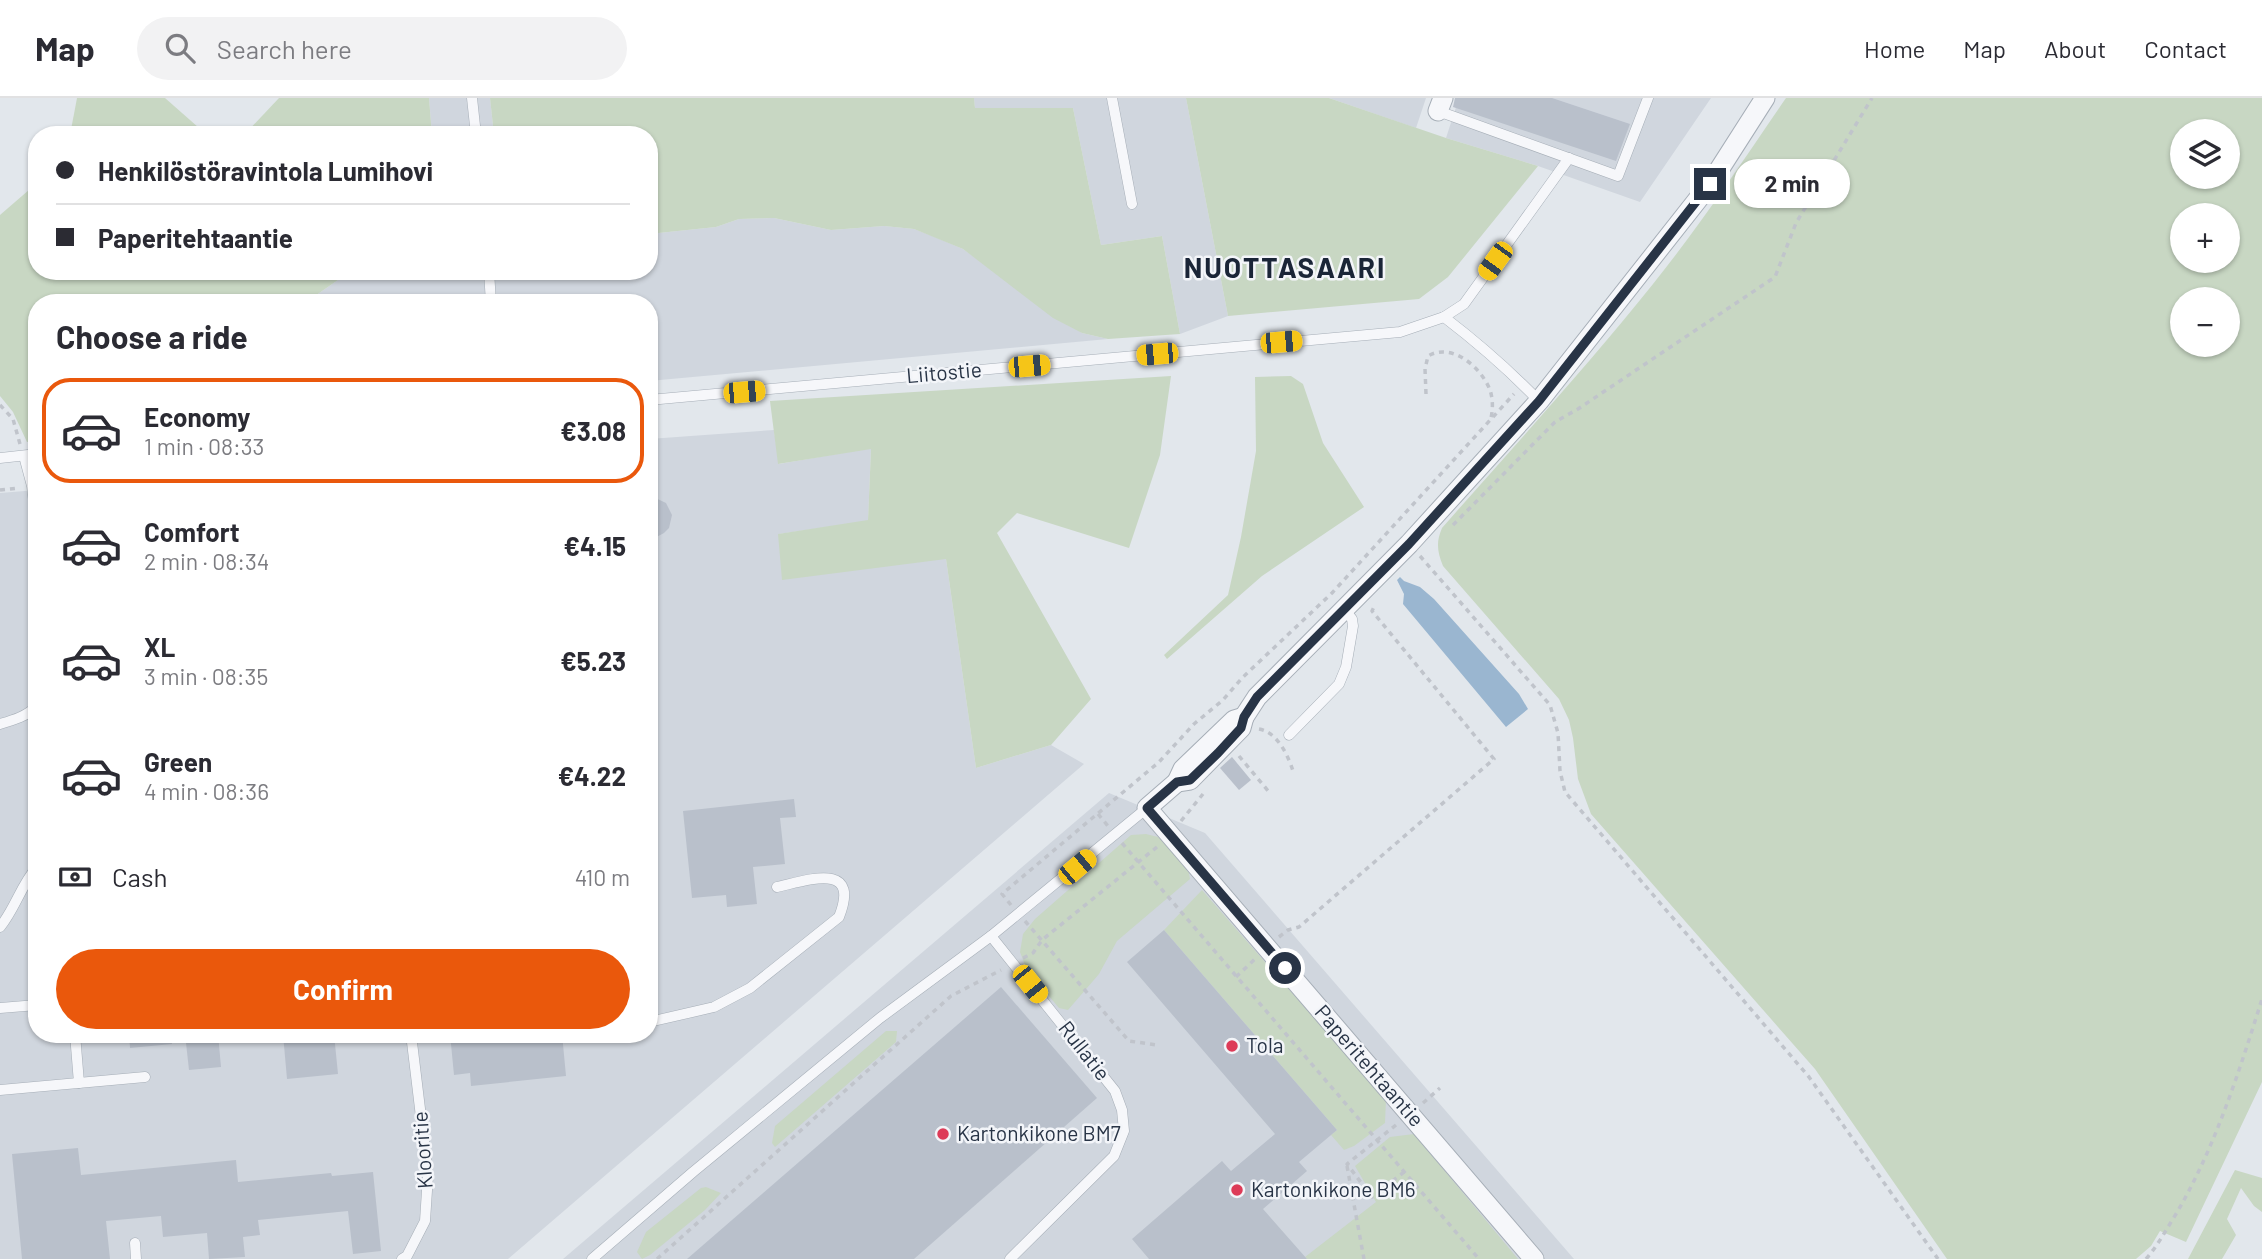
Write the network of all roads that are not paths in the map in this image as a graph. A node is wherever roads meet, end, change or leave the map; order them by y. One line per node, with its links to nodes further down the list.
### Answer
1 (472, 98): 6 (lane)
2 (1112, 98): 8 (lane)
3 (1648, 98): 7 (lane)
4 (1765, 98): 11 (street)
5 (1441, 105): 7 (lane)
6 (475, 126)
7 (1569, 158): 9 (lane)
8 (1132, 204)
9 (1444, 317): 10 (lane, Liitostie); 11 (lane)
10 (658, 399)
11 (1539, 401): 16 (street)
12 (28, 455): 13 (lane)
13 (24, 456): 14 (lane); 15 (lane)
14 (0, 458)
15 (28, 471)
16 (1345, 610): 19 (lane); 20 (street)
17 (28, 714): 18 (lane)
18 (0, 724)
19 (1289, 735)
20 (1147, 808): 24 (lane); 38 (street, Paperitehtaantie)
21 (28, 878): 23 (lane)
22 (777, 887): 27 (lane)
23 (0, 927)
24 (991, 936): 36 (lane); 37 (lane, Rullatie)
25 (28, 1006): 26 (lane)
26 (0, 1008)
27 (658, 1020)
28 (76, 1043): 31 (lane)
29 (412, 1043): 35 (lane, Klooritie)
30 (145, 1077): 31 (lane)
31 (79, 1083): 32 (lane)
32 (0, 1090)
33 (135, 1244): 34 (lane)
34 (136, 1259)
35 (402, 1259)
36 (592, 1259)
37 (1010, 1259)
38 (1534, 1259)

